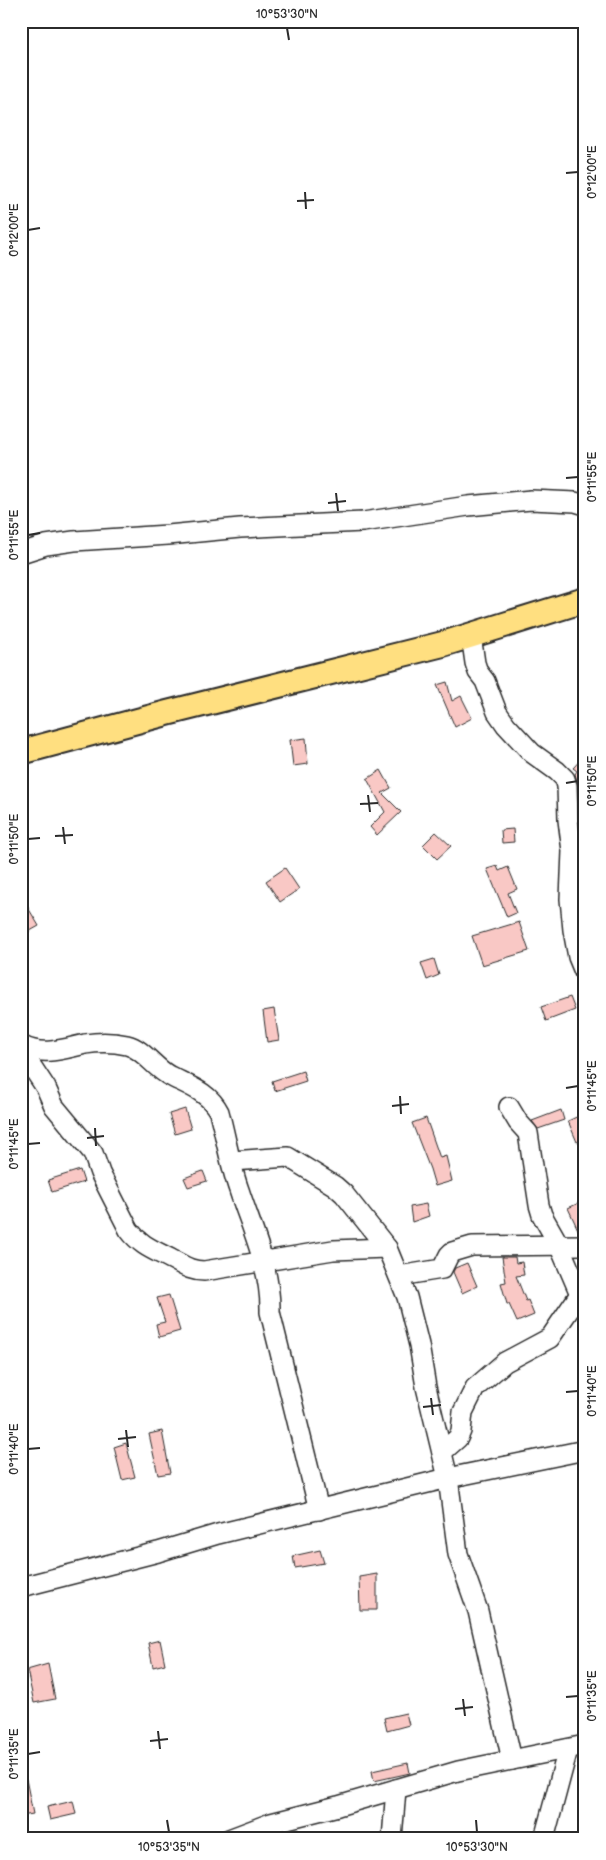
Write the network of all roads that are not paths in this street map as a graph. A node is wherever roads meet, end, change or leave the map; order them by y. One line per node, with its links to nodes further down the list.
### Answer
1 (585, 505): 2 (street)
2 (21, 553)
3 (585, 600): 4 (main road)
4 (471, 635): 5 (main road); 6 (street)
5 (21, 752)
6 (585, 974)
7 (21, 1045): 10 (street)
8 (21, 1050): 14 (street)
9 (509, 1106): 11 (street)
10 (232, 1161): 13 (street); 14 (street)
11 (559, 1245): 12 (street); 15 (street); 16 (street)
12 (585, 1246)
13 (387, 1248): 14 (street); 15 (street)
14 (263, 1260): 20 (street)
15 (399, 1276): 18 (street)
16 (582, 1293): 18 (street)
17 (585, 1450): 19 (street)
18 (442, 1452): 19 (street)
19 (448, 1478): 20 (street); 23 (street)
20 (319, 1510): 21 (street)
21 (21, 1587)
22 (576, 1747): 23 (street); 27 (street)
23 (512, 1760): 24 (street)
24 (396, 1789): 25 (street); 26 (street)
25 (229, 1839)
26 (392, 1839)
27 (544, 1839)

